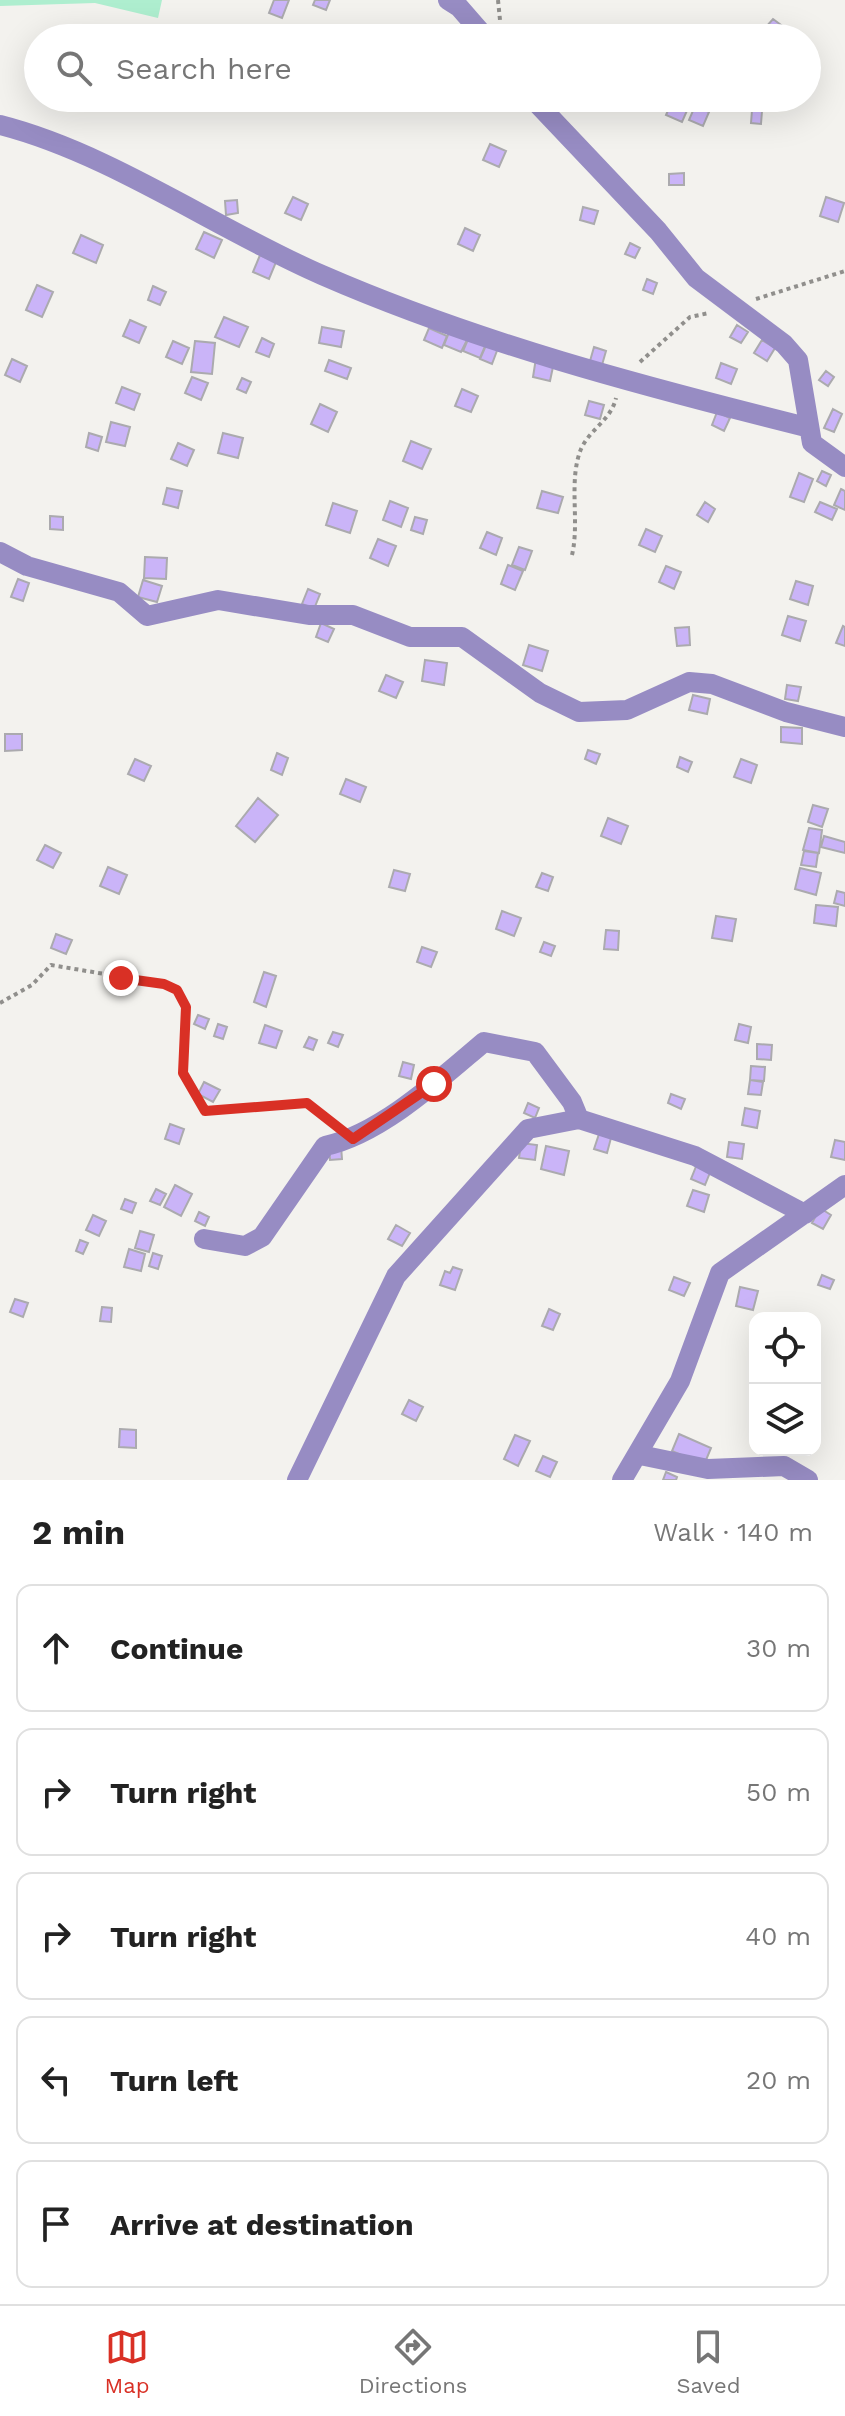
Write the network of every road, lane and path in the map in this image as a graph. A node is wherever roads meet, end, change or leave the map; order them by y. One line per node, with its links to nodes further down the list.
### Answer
1 (448, 0): 2 (street)
2 (474, 24)
3 (545, 112): 5 (street)
4 (0, 125): 5 (street)
5 (806, 427): 6 (street)
6 (845, 467)
7 (0, 552): 8 (street)
8 (845, 727)
9 (0, 1003): 11 (path)
10 (579, 1119): 11 (street); 13 (street); 16 (street)
11 (353, 1139): 14 (street)
12 (845, 1185): 13 (street)
13 (805, 1214): 15 (street)
14 (204, 1239)
15 (640, 1455): 17 (street); 18 (street)
16 (297, 1480)
17 (622, 1480)
18 (808, 1480)

